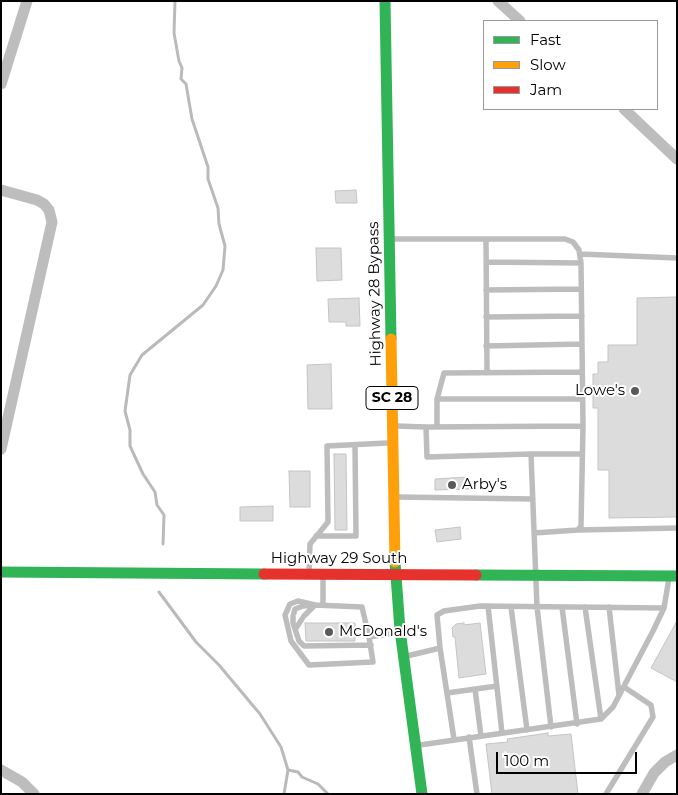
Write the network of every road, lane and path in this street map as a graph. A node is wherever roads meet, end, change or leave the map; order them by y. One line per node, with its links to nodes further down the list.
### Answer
1 (27, 1): 5 (street)
2 (385, 1): 9 (main road, Highway 28 Bypass / SC 28)
3 (498, 1): 4 (street)
4 (519, 20)
5 (1, 84)
6 (625, 110): 7 (street)
7 (677, 158)
8 (1, 190): 31 (street)
9 (389, 239): 10 (lane); 25 (main road, Highway 28 Bypass / SC 28)
10 (486, 239): 11 (lane); 13 (lane)
11 (580, 254): 12 (lane); 14 (lane)
12 (677, 258)
13 (486, 262): 14 (lane); 16 (lane)
14 (581, 263): 15 (lane)
15 (581, 289): 16 (lane); 17 (lane)
16 (486, 290): 18 (lane)
17 (582, 316): 18 (lane); 19 (lane)
18 (486, 317): 20 (lane)
19 (582, 344): 20 (lane); 22 (lane)
20 (486, 346): 21 (lane)
21 (486, 372): 22 (lane); 23 (lane)
22 (582, 372): 24 (lane)
23 (437, 399): 24 (lane); 28 (lane)
24 (582, 399): 26 (lane)
25 (392, 426): 27 (lane); 29 (main road, Highway 28 Bypass / SC 28)
26 (583, 426): 28 (lane); 33 (lane)
27 (426, 427): 28 (lane); 32 (lane)
28 (437, 427)
29 (392, 442): 30 (lane); 34 (main road, Highway 28 Bypass / SC 28)
30 (355, 445): 39 (lane); 39 (lane)
31 (1, 449)
32 (532, 454): 33 (lane); 35 (lane)
33 (582, 454): 37 (lane)
34 (393, 497): 35 (lane); 43 (main road, Highway 28 Bypass / SC 28)
35 (533, 499): 38 (lane)
36 (677, 528): 37 (lane)
37 (578, 530): 38 (lane)
38 (534, 533): 44 (lane)
39 (316, 536): 41 (lane)
40 (1, 572): 41 (main road, Highway 29 South)
41 (309, 574): 42 (main road, Highway 29 South)
42 (323, 574): 43 (main road, Highway 29 South); 47 (lane)
43 (395, 574): 44 (main road, Highway 29 South); 56 (main road, Highway 28 Bypass / SC 28)
44 (536, 576): 45 (main road, Highway 29 South); 50 (lane)
45 (673, 576): 54 (lane)
46 (315, 605): 47 (lane); 55 (lane); 55 (lane); 58 (lane)
47 (323, 605): 57 (lane)
48 (488, 606): 49 (lane); 59 (lane); 61 (lane)
49 (511, 607): 50 (lane); 69 (lane)
50 (537, 607): 51 (lane); 68 (lane)
51 (562, 607): 52 (lane); 67 (lane)
52 (585, 607): 53 (lane); 66 (lane)
53 (609, 607): 54 (lane); 65 (lane)
54 (664, 608): 62 (lane)
55 (296, 628): 58 (lane)
56 (400, 632): 57 (lane); 60 (main road, Highway 28 Bypass / SC 28)
57 (369, 637): 58 (lane)
58 (371, 645)
59 (440, 648): 60 (lane); 64 (lane)
60 (404, 657): 74 (main road, Highway 28 Bypass / SC 28)
61 (497, 686): 63 (lane); 70 (lane)
62 (624, 687): 65 (lane); 80 (lane)
63 (475, 689): 64 (lane); 71 (lane)
64 (447, 692): 73 (lane)
65 (619, 696): 66 (lane)
66 (600, 719): 67 (lane)
67 (577, 724): 68 (lane)
68 (551, 727): 69 (lane)
69 (527, 730): 70 (lane)
70 (502, 733): 71 (lane)
71 (481, 736): 72 (lane)
72 (469, 737): 73 (lane); 79 (lane)
73 (454, 739): 74 (lane)
74 (416, 745): 78 (main road, Highway 28 Bypass / SC 28)
75 (677, 755): 81 (street)
76 (1, 770): 77 (street)
77 (34, 794)
78 (422, 794)
79 (477, 794)
80 (606, 794)
81 (642, 794)

